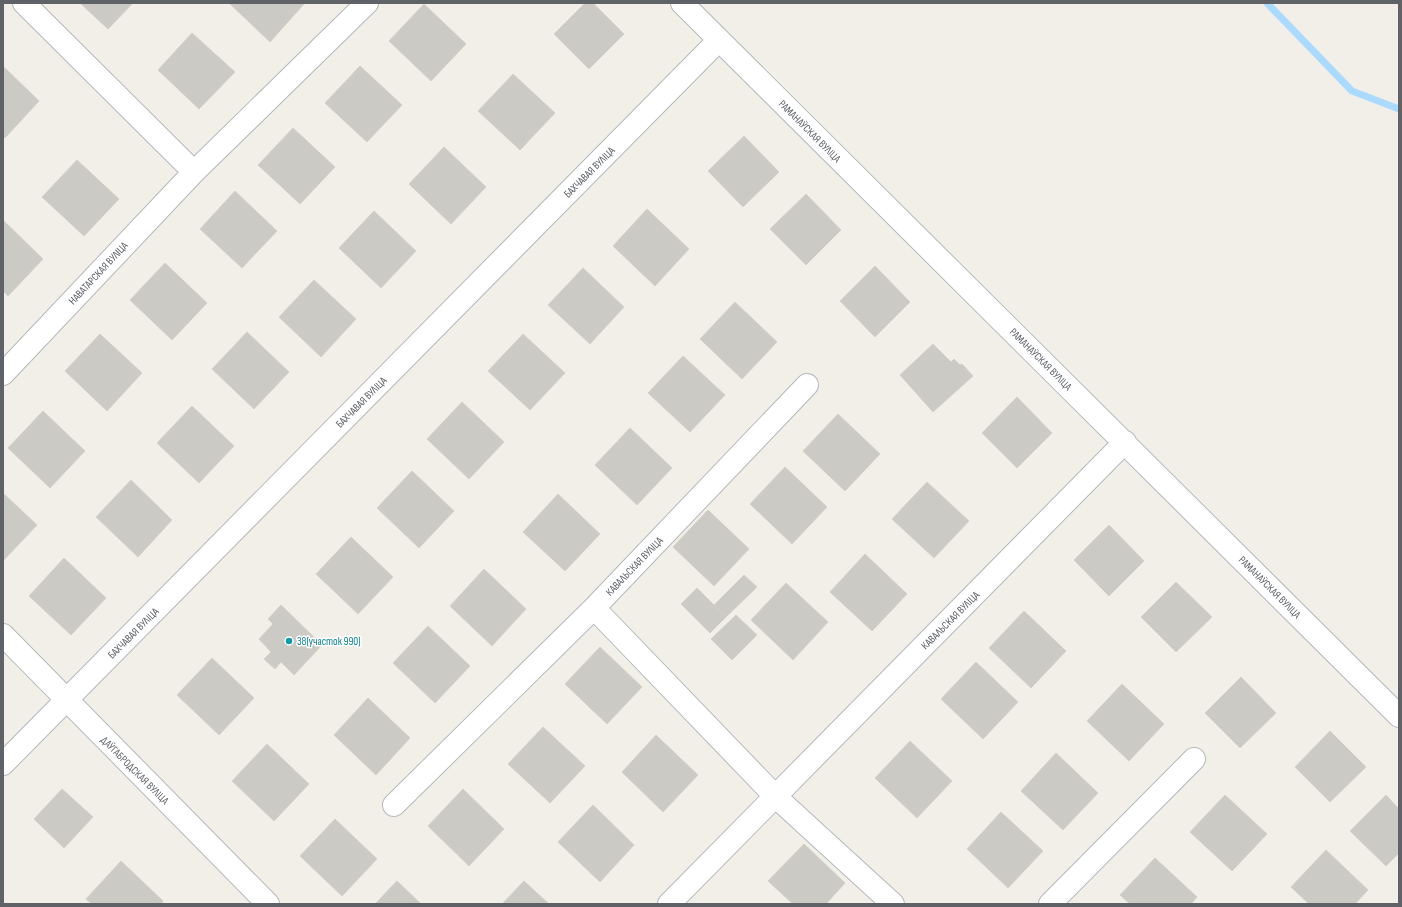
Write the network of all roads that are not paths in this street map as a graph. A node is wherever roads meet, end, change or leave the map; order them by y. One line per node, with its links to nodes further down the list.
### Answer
1 (24, 3): 5 (street)
2 (368, 3): 5 (street, НАВАТАРСКАЯ ВУЛІЦА)
3 (682, 3): 4 (street, РАМАНАЎСКАЯ ВУЛІЦА)
4 (718, 41): 8 (street, РАМАНАЎСКАЯ ВУЛІЦА); 11 (street, БАХЧАВАЯ ВУЛІЦА)
5 (194, 172): 6 (street, НАВАТАРСКАЯ ВУЛІЦА)
6 (3, 374)
7 (807, 385): 9 (street, КАВАЛЬСКАЯ ВУЛІЦА)
8 (1125, 442): 12 (street, РАМАНАЎСКАЯ ВУЛІЦА); 15 (street, КАВАЛЬСКАЯ ВУЛІЦА)
9 (594, 608): 15 (street); 16 (street, КАВАЛЬСКАЯ ВУЛІЦА)
10 (3, 635): 11 (street, ДАЎГАБРОДСКАЯ ВУЛІЦА)
11 (67, 700): 14 (street, БАХЧАВАЯ ВУЛІЦА); 17 (street, ДАЎГАБРОДСКАЯ ВУЛІЦА)
12 (1399, 716)
13 (1194, 759): 20 (street)
14 (3, 764)
15 (776, 797): 18 (street, КАВАЛЬСКАЯ ВУЛІЦА); 19 (street)
16 (394, 805)
17 (268, 904)
18 (669, 904)
19 (893, 904)
20 (1050, 904)

